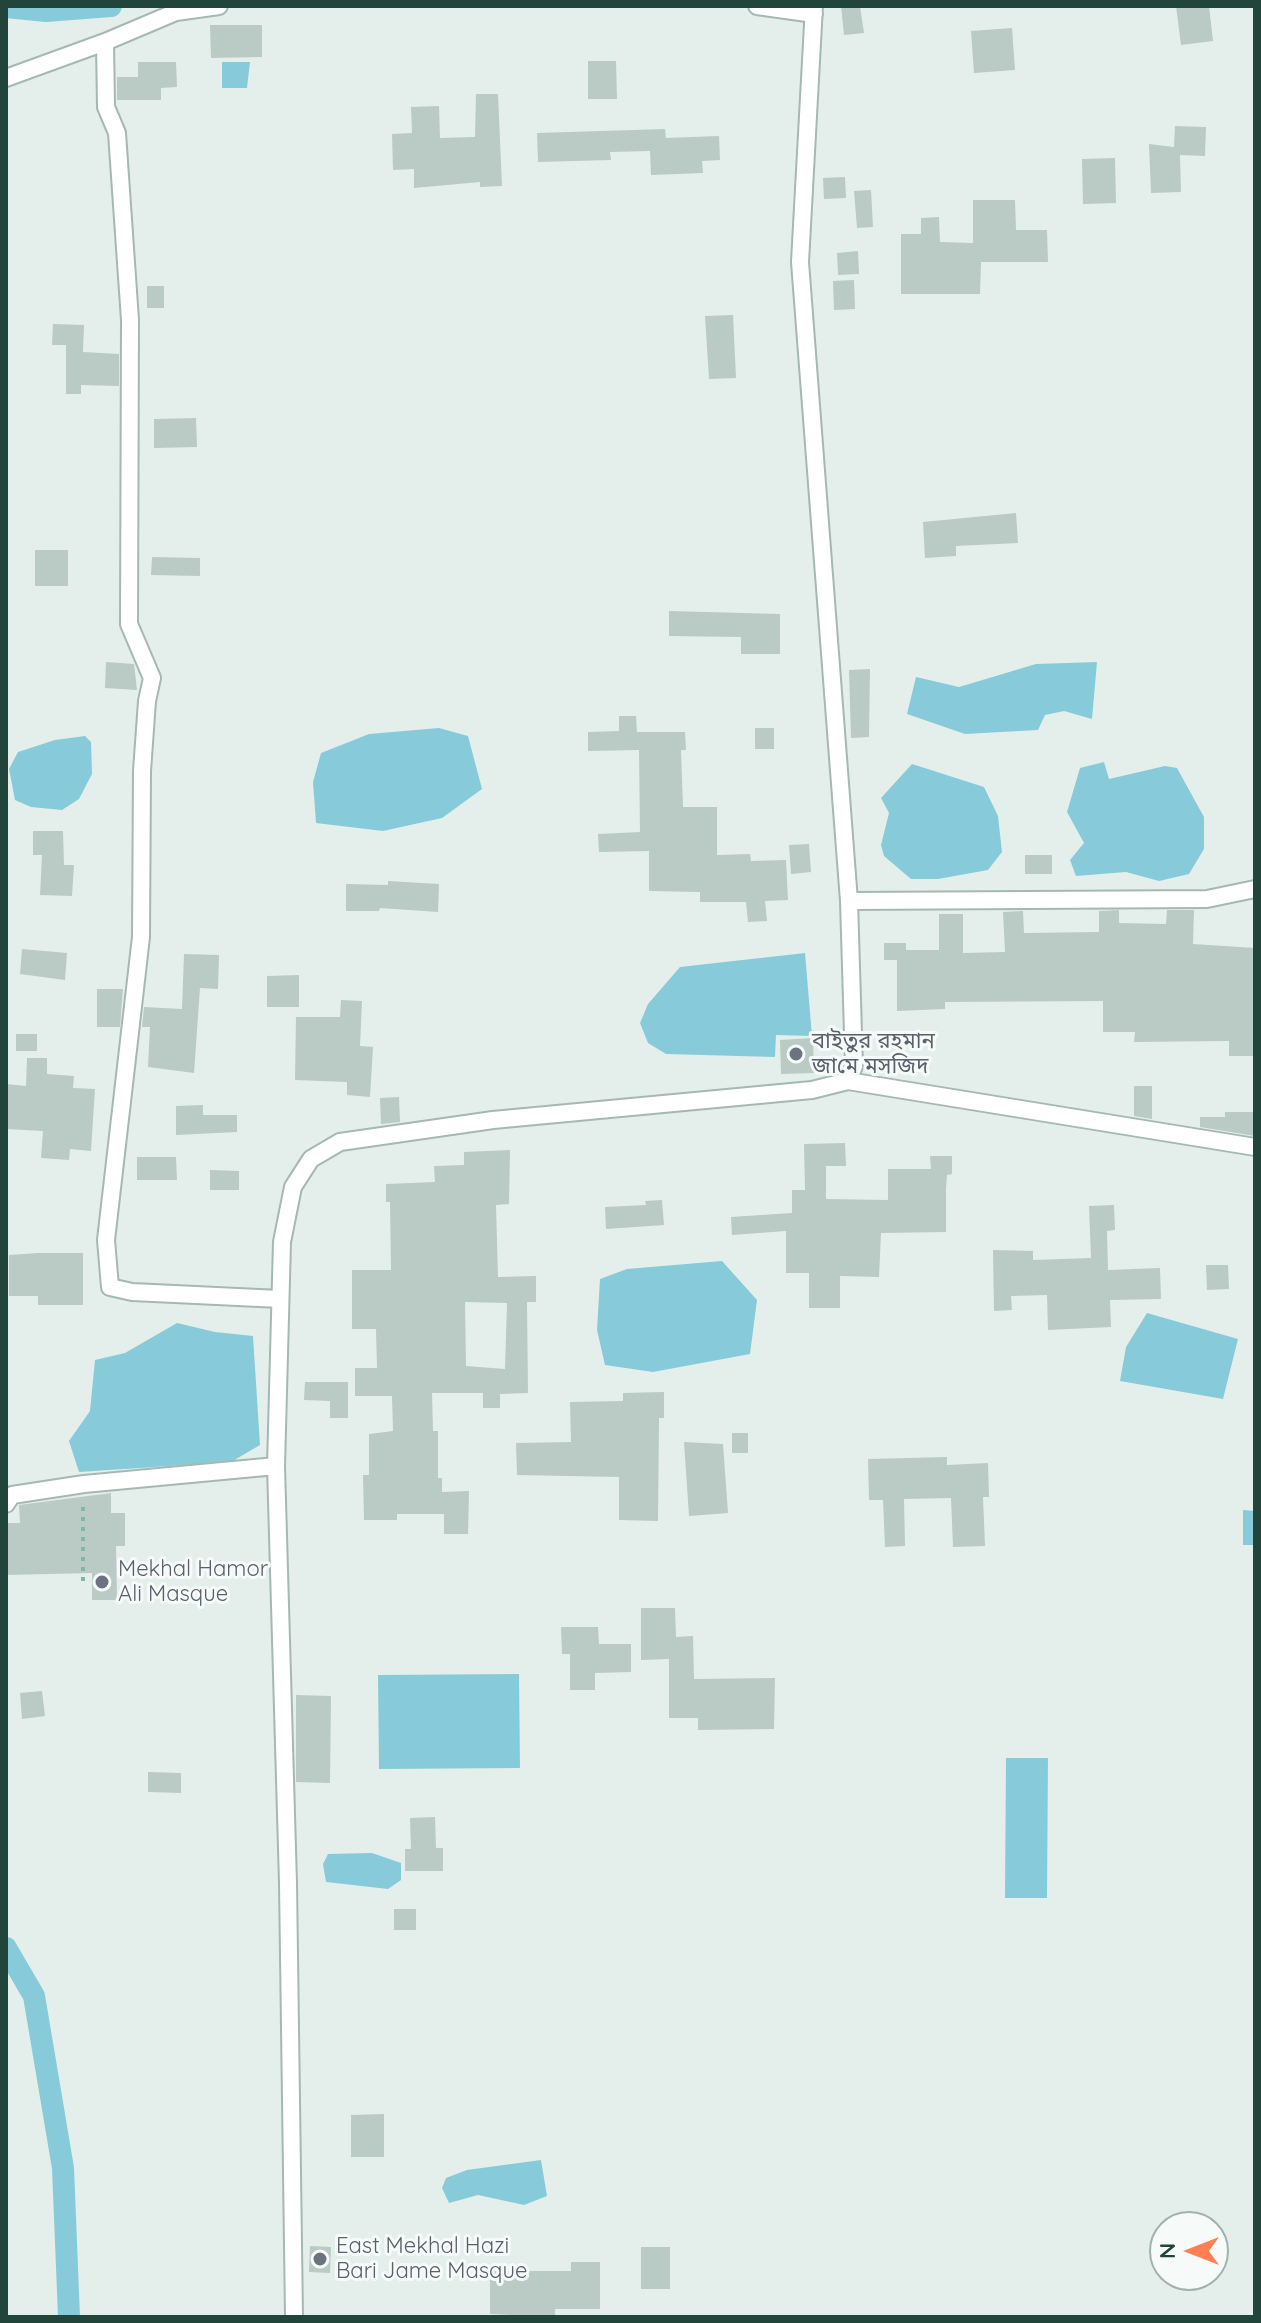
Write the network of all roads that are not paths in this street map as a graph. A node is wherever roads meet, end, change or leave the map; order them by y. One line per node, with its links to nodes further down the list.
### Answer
1 (219, 6): 4 (street)
2 (757, 6): 3 (street)
3 (814, 10): 7 (street)
4 (105, 42): 5 (street); 10 (street)
5 (6, 78)
6 (1255, 889): 7 (street)
7 (849, 901): 8 (street)
8 (848, 1081): 9 (street); 10 (street)
9 (1255, 1147)
10 (280, 1299): 11 (street)
11 (276, 1466): 12 (street); 13 (street)
12 (6, 1504)
13 (294, 2317)

